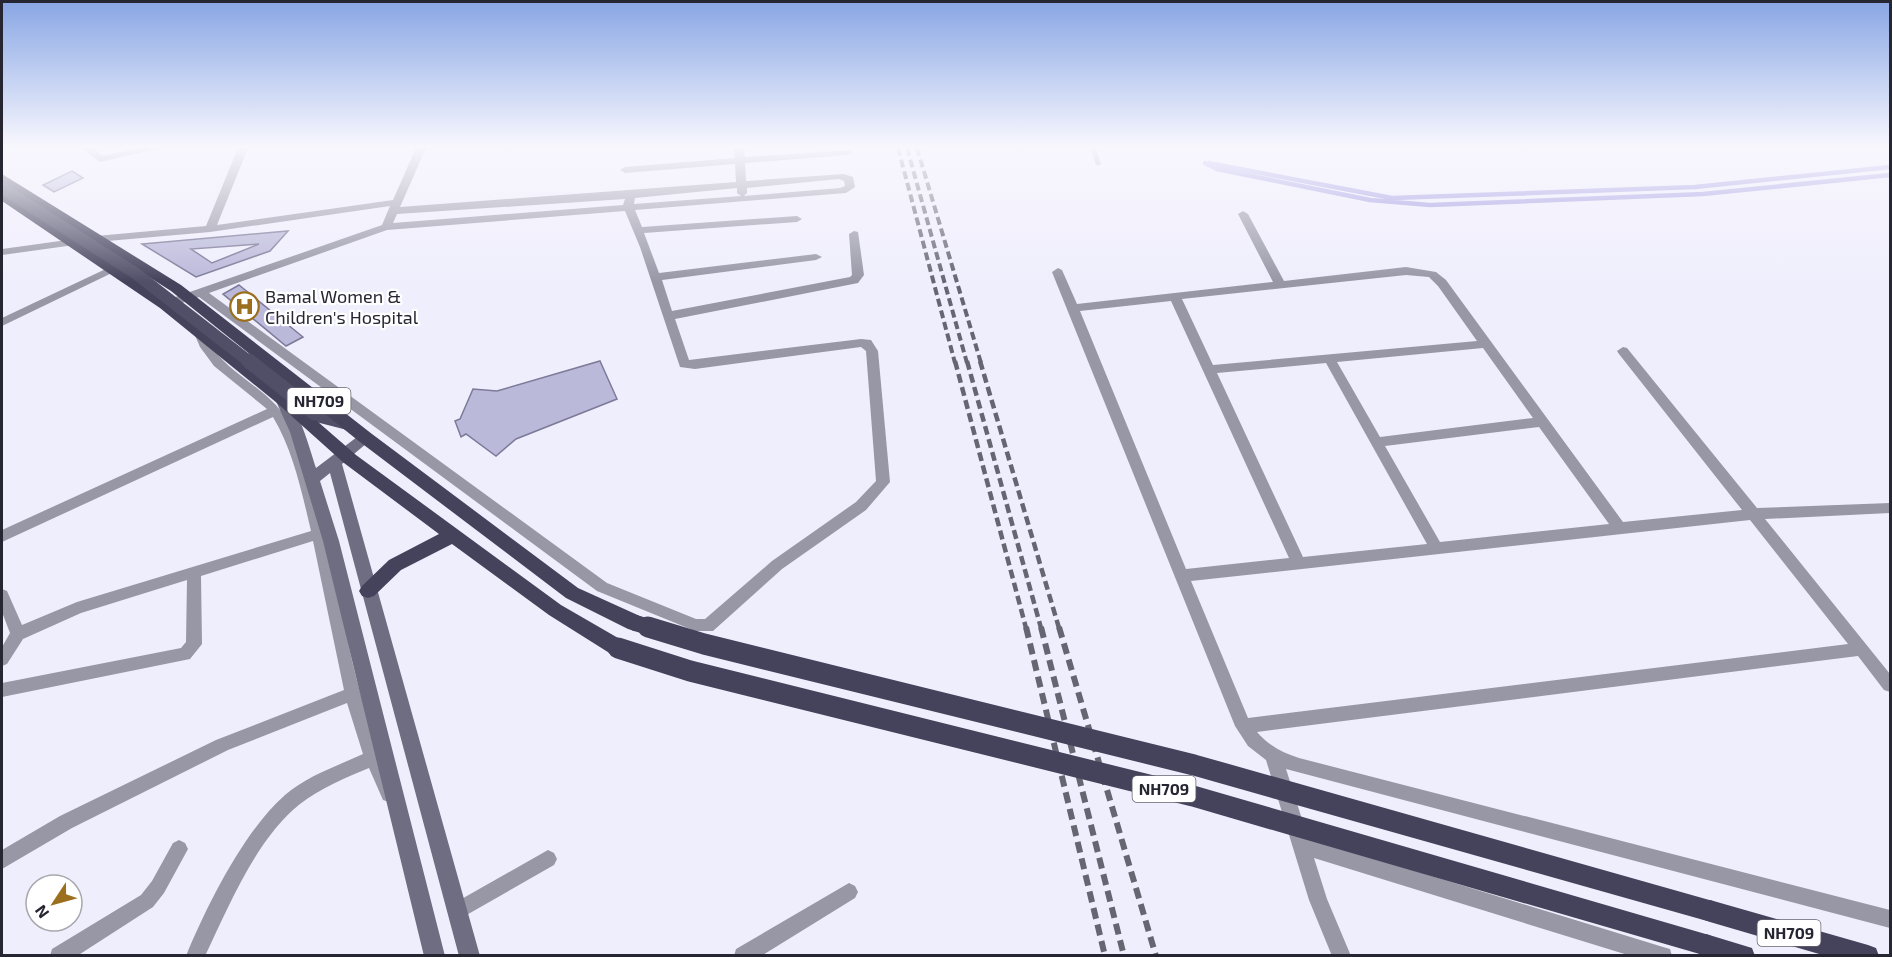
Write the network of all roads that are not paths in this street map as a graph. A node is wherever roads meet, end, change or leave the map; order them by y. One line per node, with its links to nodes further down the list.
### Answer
1 (8, 193): 37 (main road, bridge)
2 (25, 193): 18 (highway, NH709)
3 (225, 193): 15 (street)
4 (402, 193): 11 (street)
5 (691, 193): 10 (street)
6 (742, 193): 9 (street)
7 (819, 193): 9 (street)
8 (2, 196): 19 (highway, NH709)
9 (743, 198): 10 (street)
10 (630, 201): 11 (street); 14 (street); 16 (street)
11 (396, 207): 14 (street); 15 (street)
12 (1243, 214): 25 (street)
13 (797, 219): 16 (street)
14 (386, 227): 26 (street)
15 (210, 229): 18 (street)
16 (638, 230): 24 (street)
17 (854, 234): 30 (street)
18 (96, 239): 19 (street); 26 (highway, NH709)
19 (73, 241): 20 (street); 22 (highway, NH709)
20 (2, 252)
21 (816, 257): 24 (street)
22 (112, 269): 28 (highway, NH709); 31 (street)
23 (1058, 272): 29 (street)
24 (655, 277): 30 (street)
25 (1280, 284): 27 (street); 32 (street)
26 (193, 294): 28 (street); 30 (street); 39 (highway, NH709)
27 (1175, 296): 29 (street); 35 (street)
28 (165, 305): 36 (highway, NH709)
29 (1072, 308): 54 (street)
30 (668, 316)
31 (2, 322)
32 (1485, 344): 34 (street); 38 (street)
33 (1623, 351): 46 (street)
34 (1329, 358): 35 (street); 42 (street)
35 (1210, 369): 52 (street)
36 (279, 405): 41 (highway, NH709); 44 (main road); 48 (street); 50 (street)
37 (318, 416): 39 (main road); 41 (main road)
38 (1542, 422): 42 (street); 47 (street)
39 (351, 426): 40 (highway, NH709)
40 (366, 438): 43 (main road); 82 (highway, NH709, bridge)
41 (329, 441): 43 (highway, NH709)
42 (1376, 442): 51 (street)
43 (339, 458): 44 (main road); 49 (highway, NH709); 55 (main road)
44 (313, 478): 66 (main road)
45 (1890, 508): 46 (street)
46 (1752, 514): 47 (street); 58 (street)
47 (1620, 529): 51 (street)
48 (318, 534): 53 (street); 62 (street)
49 (453, 535): 55 (highway); 81 (highway, NH709, bridge)
50 (2, 536)
51 (1437, 549): 52 (street)
52 (1299, 564): 54 (street)
53 (194, 574): 57 (street); 61 (street)
54 (1181, 576): 63 (street)
55 (368, 591): 72 (main road)
56 (2, 595): 57 (street)
57 (18, 634): 59 (street)
58 (1861, 649): 60 (street); 63 (street)
59 (2, 659)
60 (1890, 685)
61 (2, 690)
62 (353, 694): 64 (street); 70 (street)
63 (1243, 726): 65 (street)
64 (373, 758): 66 (street); 75 (street)
65 (1274, 758): 67 (street); 73 (street)
66 (400, 817): 76 (main road)
67 (1301, 845): 79 (street); 80 (street)
68 (179, 849): 74 (street)
69 (548, 859): 72 (street)
70 (2, 860)
71 (849, 892): 78 (street)
72 (457, 911): 77 (main road)
73 (1890, 919)
74 (59, 956)
75 (195, 956)
76 (435, 956)
77 (470, 956)
78 (743, 956)
79 (1342, 956)
80 (1663, 956)
81 (1744, 956)
82 (1868, 956)

